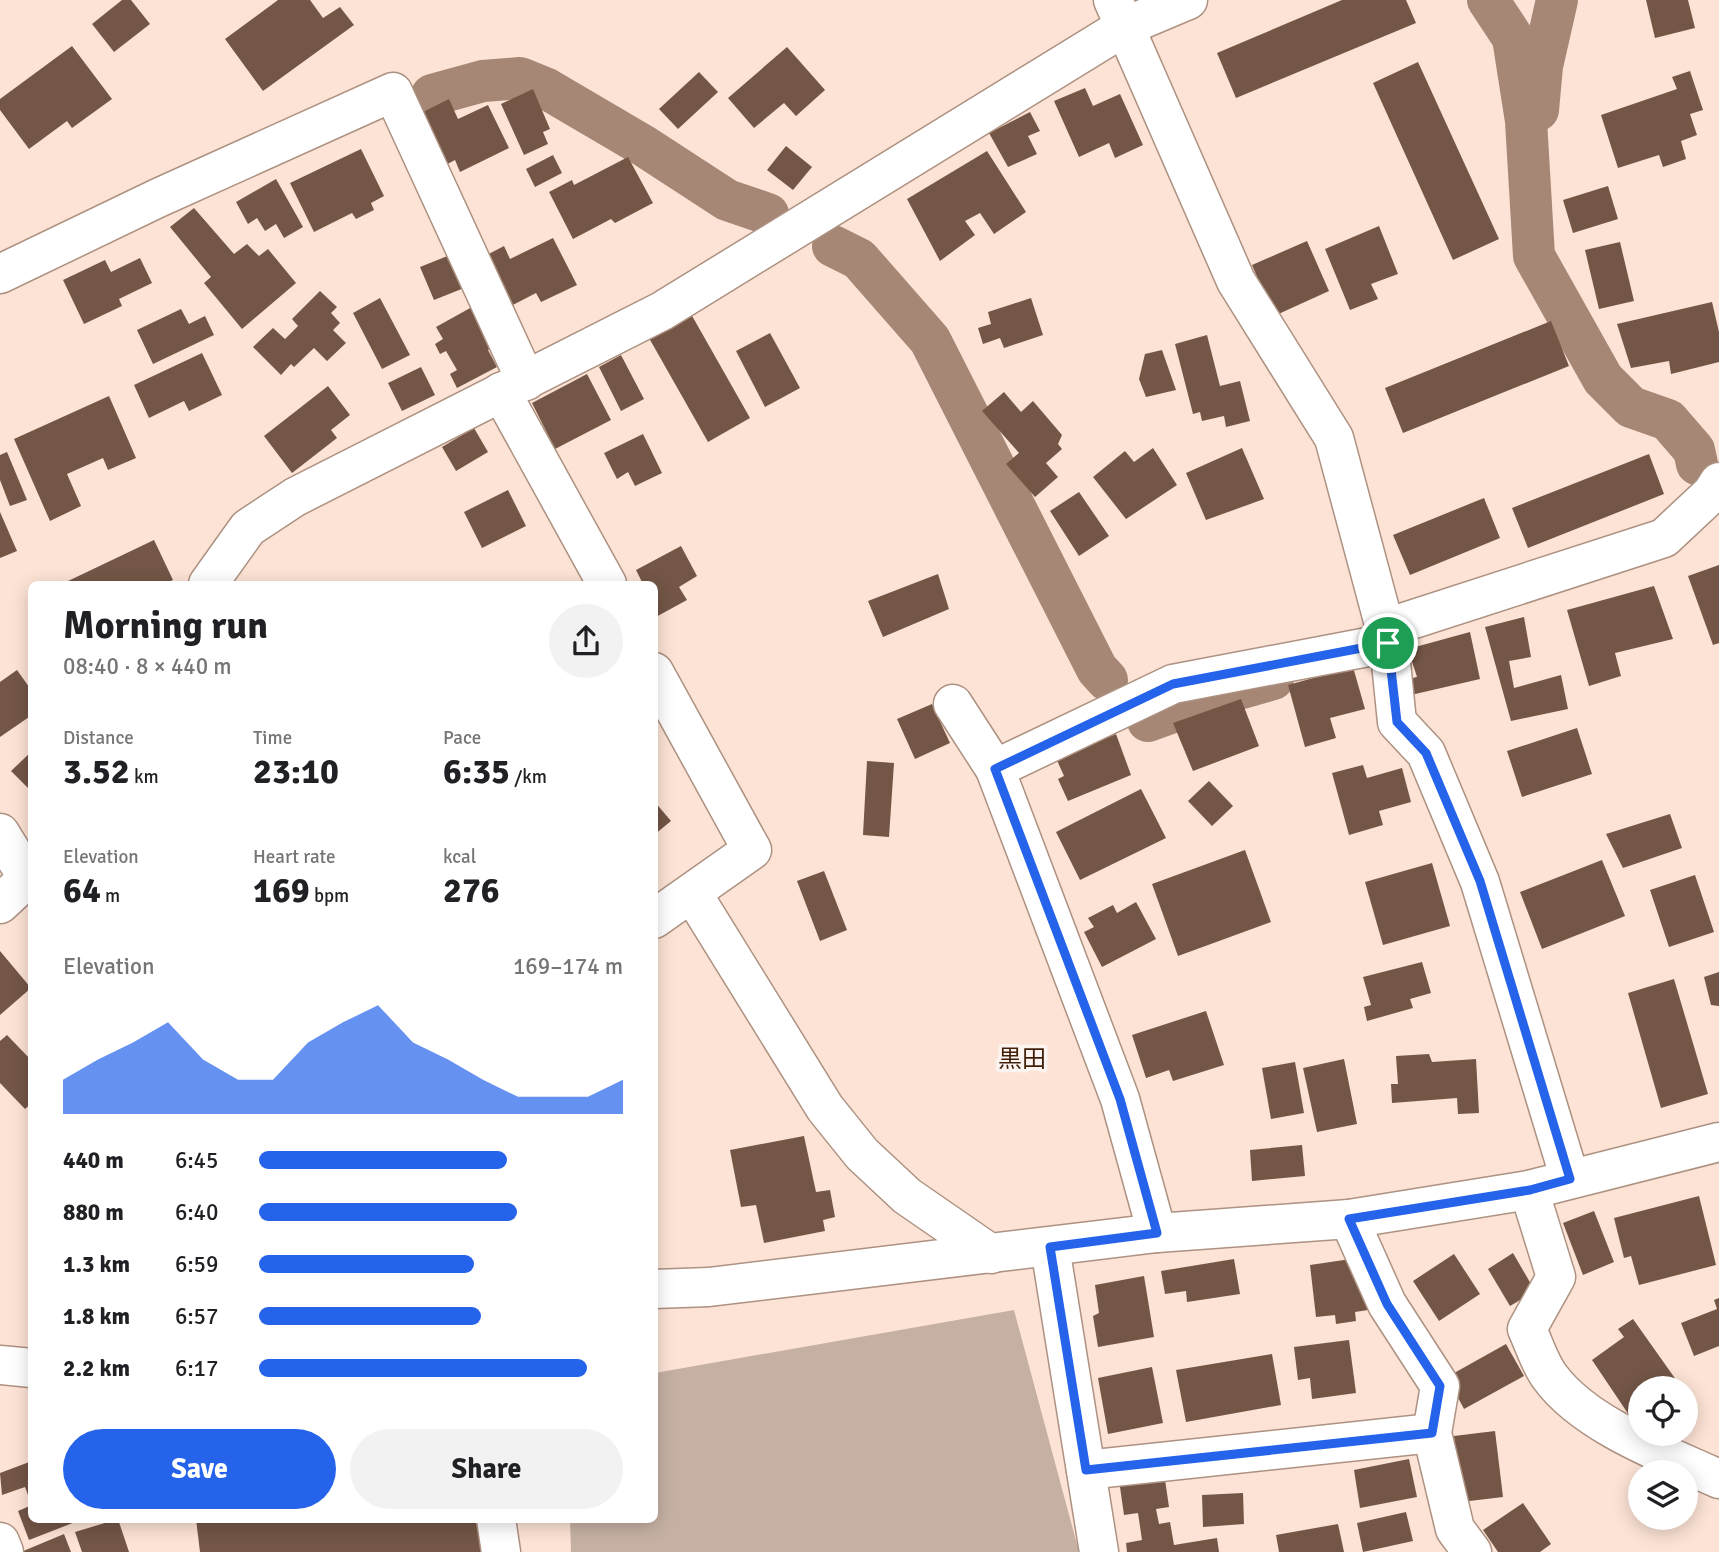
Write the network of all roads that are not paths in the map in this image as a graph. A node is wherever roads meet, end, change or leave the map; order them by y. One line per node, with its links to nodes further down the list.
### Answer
1 (1188, 0): 2 (street)
2 (1118, 13): 4 (street); 8 (street)
3 (0, 274): 4 (street)
4 (513, 386): 6 (street); 7 (street)
5 (1719, 482): 8 (street)
6 (210, 581)
7 (606, 581)
8 (1386, 636): 11 (street); 17 (street)
9 (658, 679): 14 (street)
10 (953, 704): 11 (street)
11 (995, 769): 20 (street)
12 (0, 833): 13 (street)
13 (23, 886)
14 (692, 892): 15 (street); 22 (street)
15 (658, 916)
16 (1719, 1142): 17 (street)
17 (1570, 1179): 18 (street)
18 (1530, 1190): 19 (street); 28 (street)
19 (1349, 1219): 20 (street); 26 (street)
20 (1157, 1233): 21 (street)
21 (1050, 1247): 22 (street); 27 (street)
22 (991, 1254): 23 (street)
23 (658, 1289)
24 (0, 1365): 25 (street)
25 (28, 1368)
26 (1432, 1433): 27 (street); 34 (street)
27 (1086, 1470): 33 (street)
28 (1719, 1479)
29 (497, 1523): 32 (street)
30 (0, 1542): 31 (street)
31 (4, 1552)
32 (501, 1552)
33 (1099, 1552)
34 (1472, 1552)

